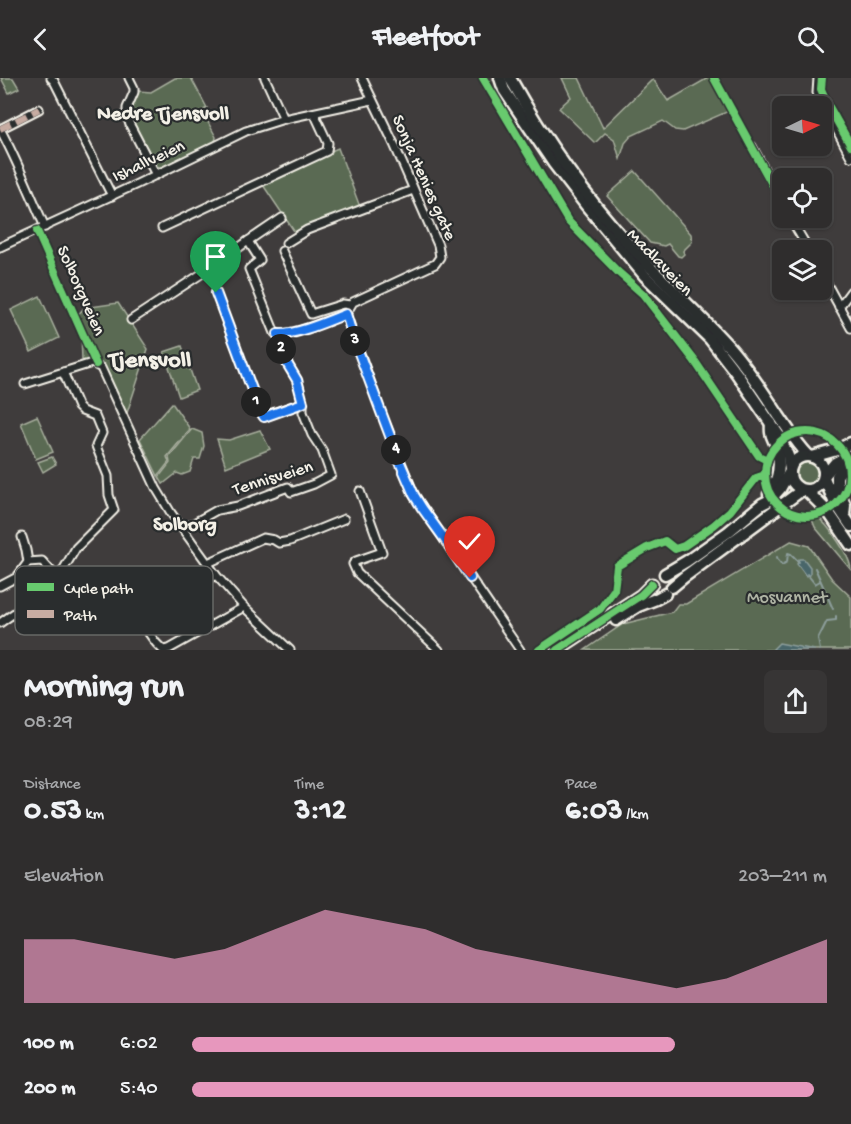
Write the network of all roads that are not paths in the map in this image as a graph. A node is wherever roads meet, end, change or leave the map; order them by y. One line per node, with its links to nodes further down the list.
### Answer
1 (51, 78): 18 (street)
2 (129, 78): 15 (street)
3 (265, 78): 11 (street)
4 (362, 78): 8 (street, Sonja Henies gate)
5 (500, 78): 38 (main road, Madlaveien)
6 (510, 78): 41 (main road, Madlaveien)
7 (818, 78): 14 (street)
8 (372, 100): 10 (street, Ishallveien); 17 (street, Sonja Henies gate)
9 (39, 108): 12 (street)
10 (314, 113): 11 (street, Ishallveien); 21 (street)
11 (284, 119): 15 (street, Ishallveien)
12 (0, 129): 20 (street)
13 (752, 146): 16 (street)
14 (851, 157)
15 (156, 175): 18 (street, Ishallveien)
16 (772, 183)
17 (413, 190): 23 (street); 29 (street, Sonja Henies gate)
18 (112, 196): 20 (street, Ishallveien)
19 (282, 218): 22 (street)
20 (45, 226): 24 (street, Ishallveien)
21 (162, 228)
22 (248, 241): 32 (street); 34 (street, Tennisveien)
23 (286, 243)
24 (0, 247)
25 (282, 251): 29 (street)
26 (851, 291): 30 (street)
27 (216, 293): 37 (street)
28 (832, 294): 30 (street)
29 (350, 305): 31 (street)
30 (839, 307): 33 (street)
31 (346, 314): 34 (street); 78 (street)
32 (131, 320)
33 (851, 328)
34 (278, 334): 37 (street, Tennisveien)
35 (63, 372): 36 (street, Solborgveien); 51 (street, Solborgveien); 58 (street)
36 (25, 384)
37 (303, 403): 51 (street, Tennisveien)
38 (771, 423): 43 (main road, Madlaveien); 47 (main road)
39 (851, 443): 41 (main road)
40 (851, 455): 44 (main road)
41 (810, 456): 43 (main road); 44 (main road)
42 (851, 461): 48 (main road)
43 (790, 471): 46 (main road); 47 (main road)
44 (824, 477): 46 (main road); 48 (main road)
45 (360, 491): 77 (street)
46 (805, 491): 53 (main road); 67 (main road)
47 (762, 504): 61 (main road)
48 (844, 515): 50 (main road)
49 (344, 519): 55 (street)
50 (851, 526)
51 (183, 529): 55 (street, Solborgveien)
52 (22, 537): 54 (street)
53 (851, 545)
54 (28, 562): 56 (street); 57 (street)
55 (208, 563): 59 (street, Solborgveien)
56 (25, 566)
57 (47, 566)
58 (65, 566)
59 (210, 566)
60 (213, 570): 62 (street, Solborgveien)
61 (665, 574): 65 (main road); 67 (main road)
62 (216, 575): 63 (street); 68 (street, Solborgveien)
63 (213, 576)
64 (15, 577): 66 (street)
65 (652, 584): 67 (main road); 79 (main road)
66 (0, 586)
67 (669, 590): 80 (main road)
68 (244, 607): 71 (street); 76 (street, Solborgveien)
69 (15, 612): 70 (street)
70 (0, 623)
71 (213, 624)
72 (151, 635): 75 (street)
73 (194, 635): 74 (street)
74 (163, 650)
75 (163, 650)
76 (290, 650)
77 (439, 650)
78 (520, 650)
79 (557, 650)
80 (570, 650)

